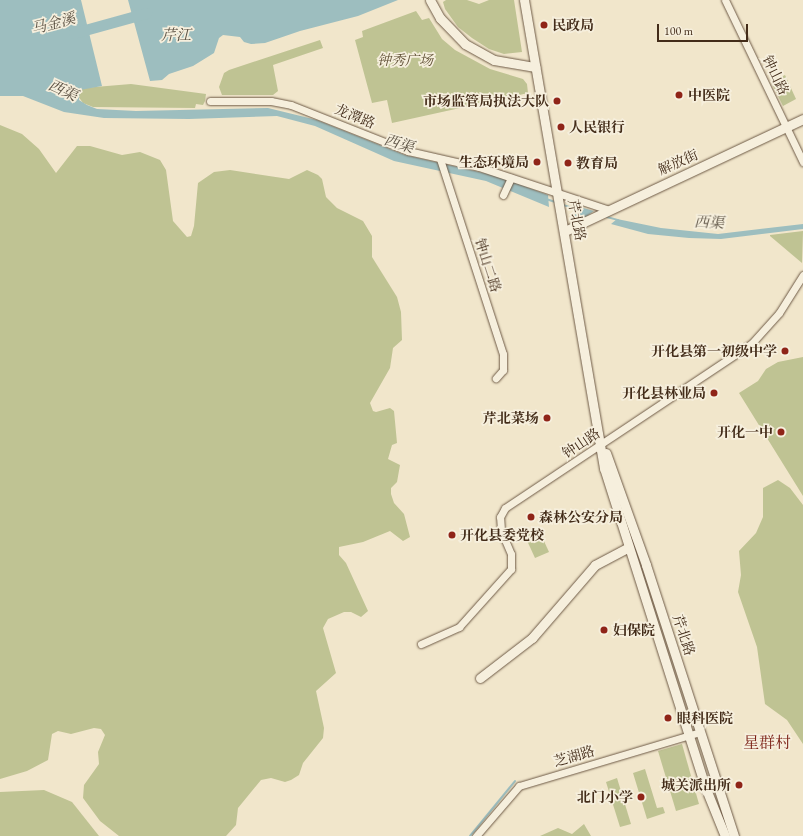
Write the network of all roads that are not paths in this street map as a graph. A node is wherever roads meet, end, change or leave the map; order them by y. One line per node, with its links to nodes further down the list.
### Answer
1 (524, 0): 4 (main road, 芹北路)
2 (725, 0): 7 (street, 钟山路)
3 (431, 3): 4 (main road)
4 (535, 66): 11 (main road, 芹北路)
5 (210, 101): 8 (street, 龙潭路)
6 (803, 119): 7 (main road, 解放街)
7 (787, 127): 9 (street, 钟山路); 13 (main road, 解放街)
8 (440, 159): 10 (street, 龙潭路); 16 (street, 钟山二路)
9 (803, 162)
10 (511, 178): 11 (street, 龙潭路); 12 (street)
11 (557, 192): 13 (street, 龙潭路); 14 (main road, 芹北路)
12 (503, 196)
13 (606, 209): 14 (main road, 解放街)
14 (565, 231): 17 (main road, 芹北路)
15 (803, 275): 17 (street, 钟山路)
16 (496, 378)
17 (601, 445): 18 (main road, 芹北路); 19 (main road, 芹北路); 21 (street, 钟山路)
18 (630, 547): 20 (main road, 芹北路); 22 (main road)
19 (646, 564): 20 (main road); 23 (main road, 芹北路)
20 (636, 568): 24 (main road, 芹北路)
21 (421, 644)
22 (480, 678)
23 (700, 732): 24 (street, 芝湖路); 27 (main road, 芹北路)
24 (690, 736): 25 (street, 芝湖路); 26 (main road, 芹北路)
25 (476, 836)
26 (725, 836)
27 (734, 836)

